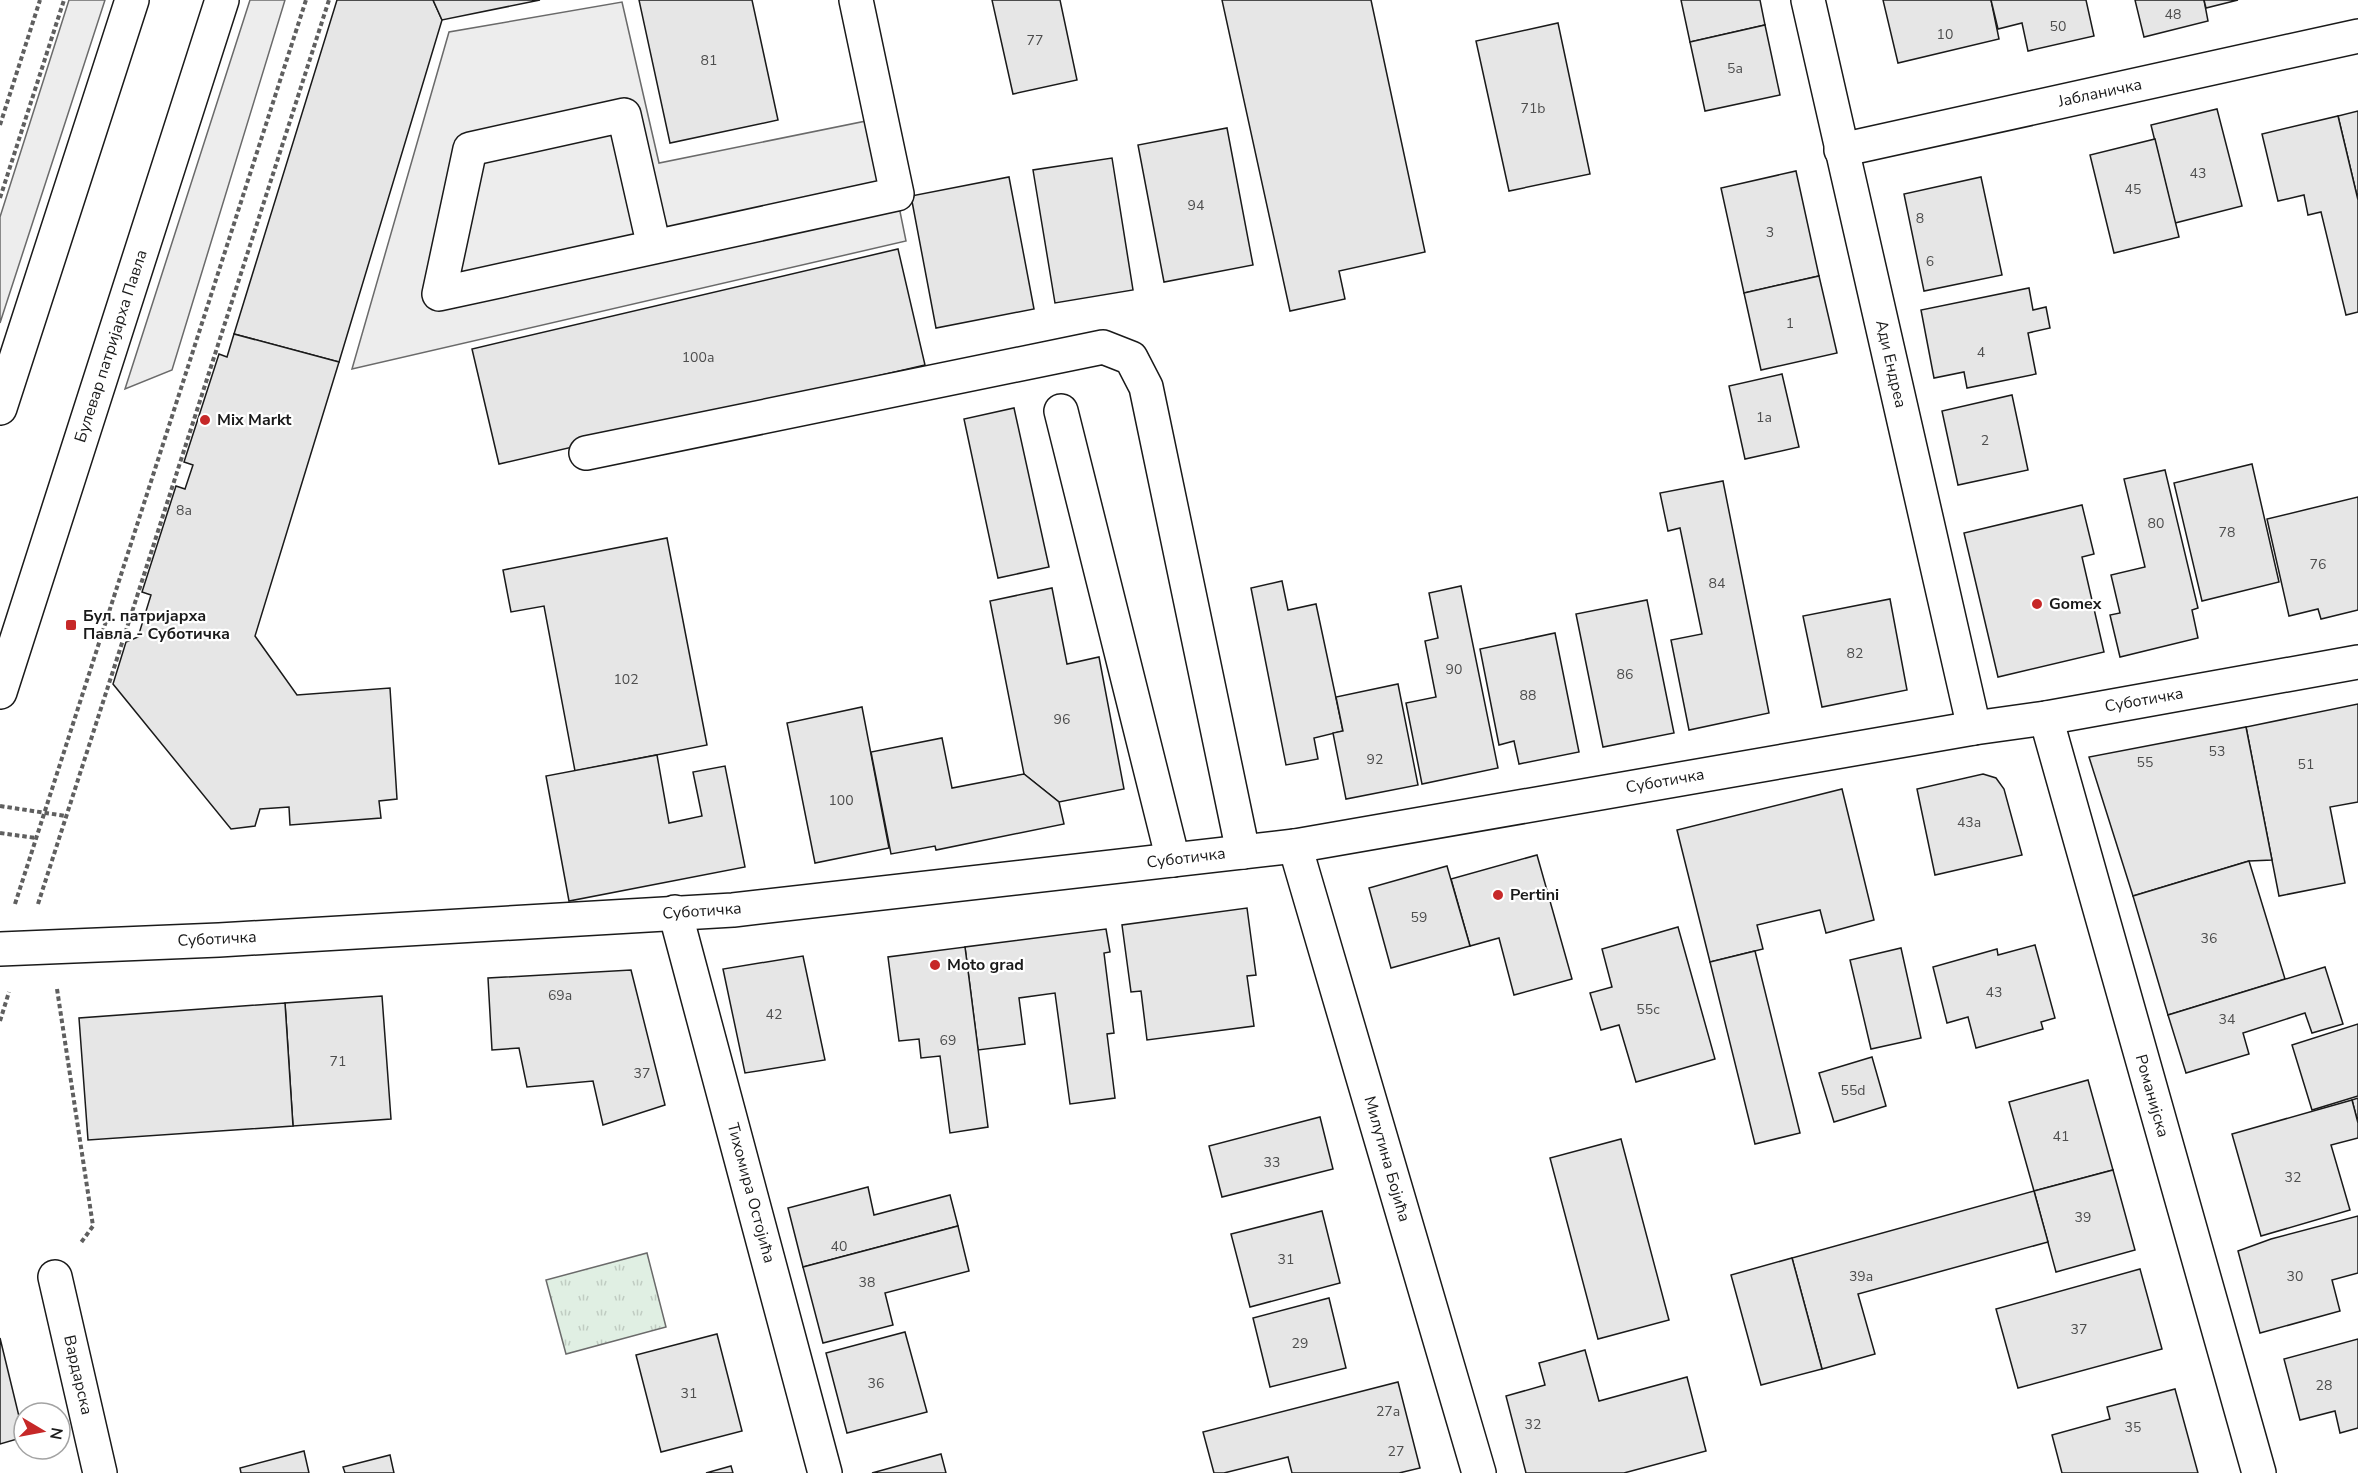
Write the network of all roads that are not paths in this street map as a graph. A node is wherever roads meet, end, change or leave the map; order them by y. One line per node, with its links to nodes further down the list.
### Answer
1 (132, 0): 8 (street)
2 (222, 0): 12 (street, Булевар патријарха Павла)
3 (855, 0): 7 (street)
4 (1808, 0): 6 (street, Ади Ендреа)
5 (2358, 36): 6 (street, Јабланичка)
6 (1841, 150): 14 (street, Ади Ендреа)
7 (654, 247): 7 (street)
8 (0, 408)
9 (1061, 411): 17 (street)
10 (586, 453): 16 (street)
11 (2358, 662): 13 (street, Суботичка)
12 (0, 692)
13 (2046, 718): 14 (street, Суботичка); 24 (street, Романијска)
14 (1974, 728): 15 (street, Суботичка)
15 (1295, 846): 16 (street, Суботичка); 23 (street, Милутина Бојића)
16 (1243, 852): 17 (street, Суботичка)
17 (1173, 860): 18 (street, Суботичка)
18 (675, 912): 19 (street, Суботичка); 22 (street, Тихомира Остојића)
19 (8, 949)
20 (55, 1277): 21 (street, Вардарска)
21 (100, 1473)
22 (825, 1473)
23 (1479, 1473)
24 (2259, 1473)

